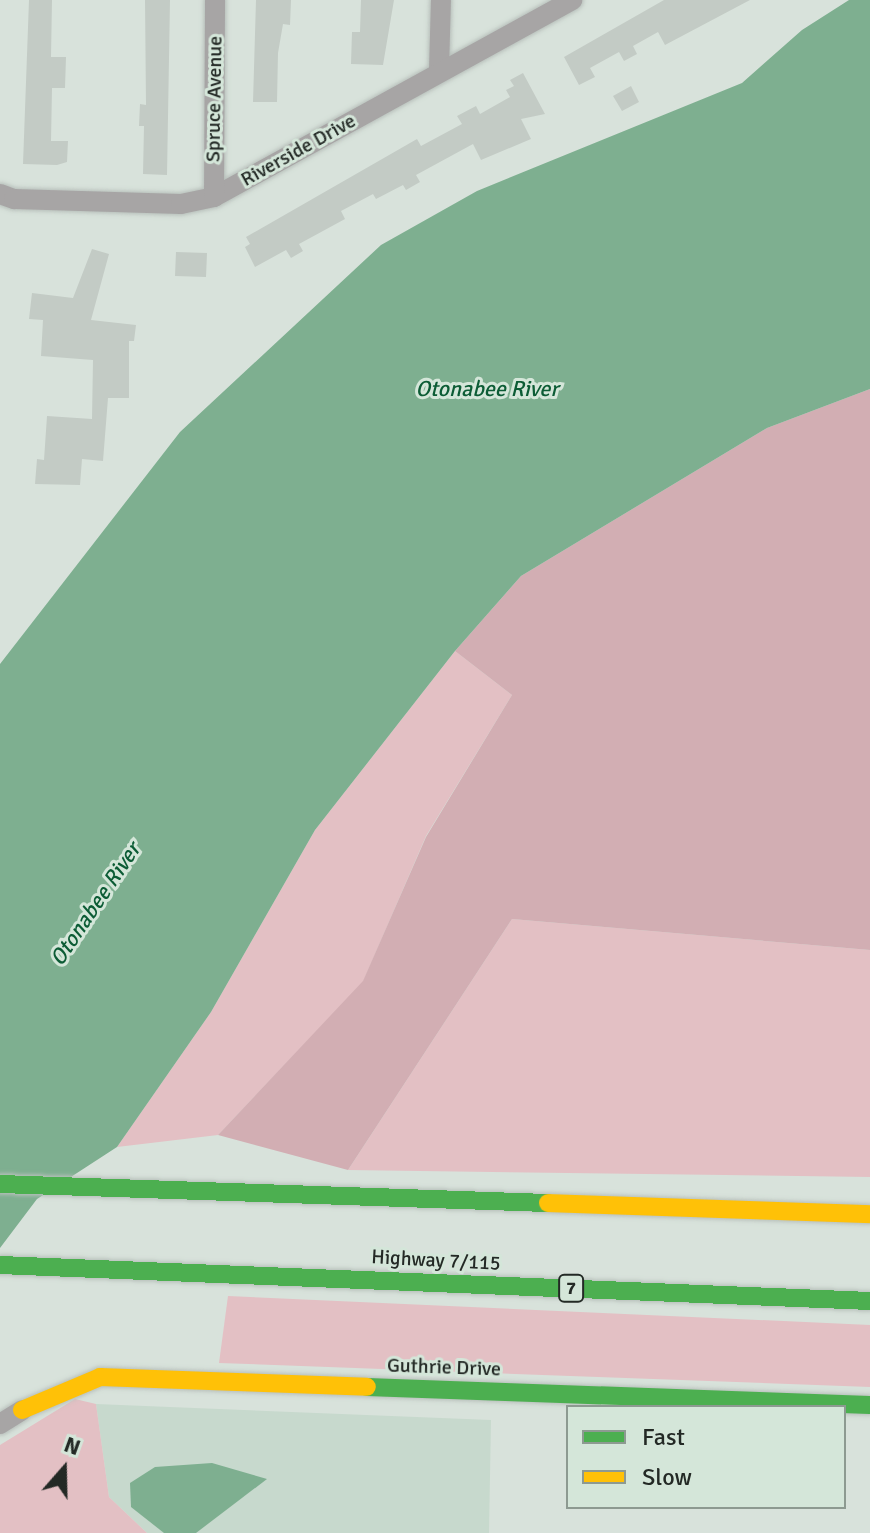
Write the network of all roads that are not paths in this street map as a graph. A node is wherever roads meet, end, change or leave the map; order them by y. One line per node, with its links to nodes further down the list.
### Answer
1 (215, 0): 6 (street, Spruce Avenue)
2 (441, 0): 4 (street)
3 (573, 0): 4 (street, Riverside Drive)
4 (439, 70): 6 (street, Riverside Drive)
5 (0, 194): 6 (street, Riverside Drive)
6 (214, 197)
7 (0, 1184): 8 (main road)
8 (870, 1214)
9 (0, 1265): 10 (main road, Highway 7/115 / 7)
10 (870, 1301)
11 (870, 1405): 12 (main road, Guthrie Drive)
12 (22, 1410): 13 (street)
13 (0, 1424)

